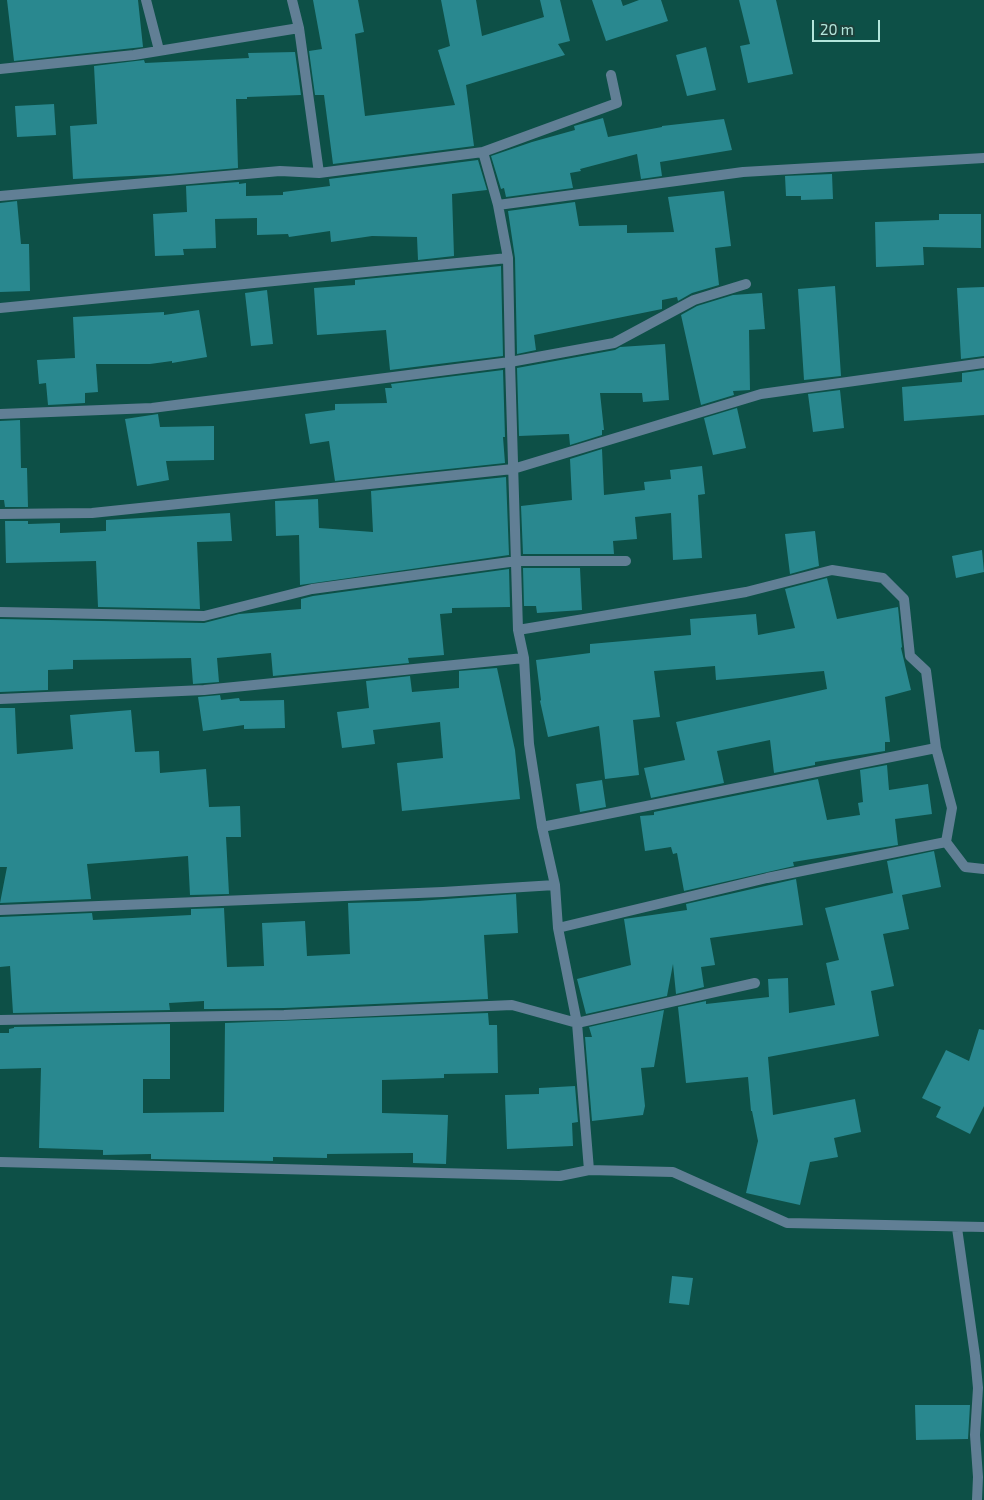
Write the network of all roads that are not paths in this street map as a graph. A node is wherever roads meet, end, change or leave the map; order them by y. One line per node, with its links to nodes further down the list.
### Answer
1 (146, 0): 4 (street)
2 (292, 0): 3 (street)
3 (299, 28): 4 (street); 9 (street)
4 (159, 50): 5 (street)
5 (0, 69)
6 (612, 76): 7 (street)
7 (482, 152): 9 (street); 11 (street)
8 (984, 158): 11 (street)
9 (319, 173): 10 (street)
10 (0, 196)
11 (498, 205): 12 (street)
12 (508, 258): 14 (street); 15 (street)
13 (746, 284): 15 (street)
14 (0, 308)
15 (510, 362): 17 (street); 18 (street)
16 (984, 363): 18 (street)
17 (0, 414)
18 (514, 468): 19 (street); 20 (street)
19 (0, 514)
20 (516, 561): 21 (street); 22 (street); 23 (street)
21 (626, 561)
22 (0, 612)
23 (518, 630): 24 (street); 26 (street)
24 (524, 658): 25 (street); 27 (street)
25 (0, 699)
26 (936, 748): 27 (street); 28 (street)
27 (542, 827): 30 (street)
28 (946, 842): 29 (street); 32 (street)
29 (984, 869)
30 (555, 885): 31 (street); 32 (street)
31 (0, 910)
32 (558, 928): 35 (street)
33 (755, 983): 35 (street)
34 (0, 1020): 35 (street)
35 (577, 1023): 37 (street)
36 (0, 1162): 37 (street)
37 (589, 1170): 39 (street)
38 (984, 1227): 39 (street)
39 (958, 1228): 40 (street)
40 (977, 1500)

